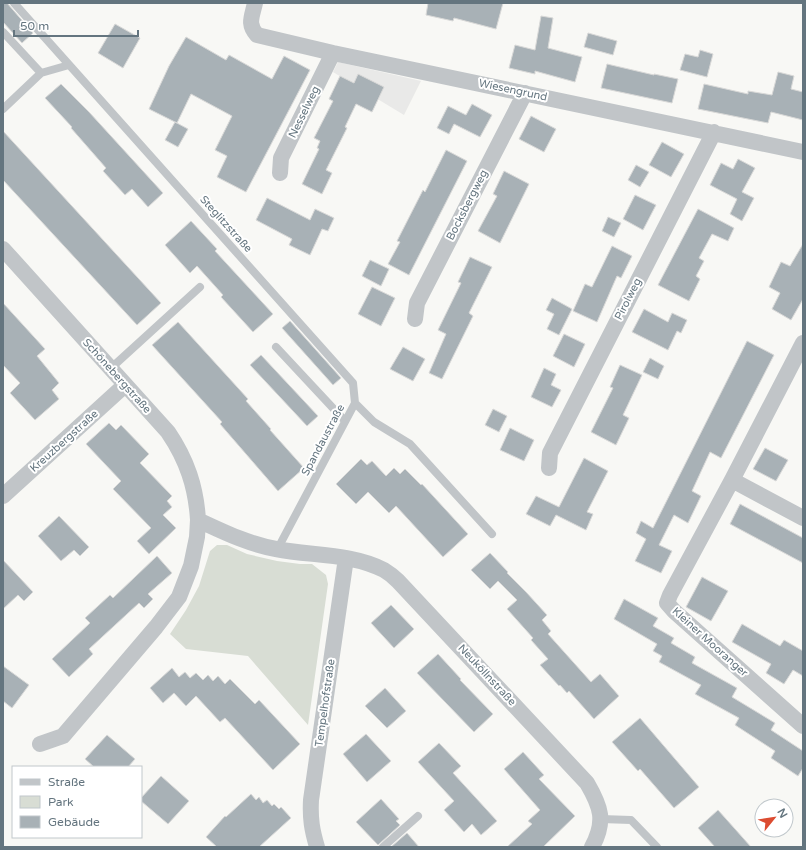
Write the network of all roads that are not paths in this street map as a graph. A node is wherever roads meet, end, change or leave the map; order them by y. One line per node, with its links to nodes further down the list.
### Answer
1 (14, 3): 5 (lane, Steglitzstraße)
2 (255, 3): 4 (street, Wiesengrund)
3 (3, 32): 6 (lane)
4 (333, 53): 7 (street, Wiesengrund); 11 (street, Nesselweg)
5 (69, 65): 6 (lane); 19 (lane, Steglitzstraße)
6 (41, 73): 8 (lane)
7 (525, 92): 9 (street, Wiesengrund); 14 (street, Bocksbergweg)
8 (3, 109)
9 (714, 132): 10 (street, Wiesengrund); 21 (street, Pirolweg)
10 (803, 152)
11 (280, 173)
12 (3, 249): 17 (street, Schönebergstraße)
13 (200, 287): 17 (lane)
14 (415, 319)
15 (276, 347): 20 (lane)
16 (801, 351): 22 (street, Kleiner Mooranger)
17 (110, 369): 18 (street, Schönebergstraße)
18 (125, 385): 23 (street, Kreuzbergstraße); 25 (street, Schönebergstraße)
19 (355, 403): 20 (lane, Spandaustraße); 26 (lane, Spandaustraße)
20 (345, 421): 27 (lane, Spandaustraße)
21 (549, 468)
22 (732, 480): 24 (street); 29 (street, Kleiner Mooranger)
23 (3, 496)
24 (803, 518)
25 (198, 520): 27 (street); 30 (street, Schönebergstraße)
26 (492, 534)
27 (277, 550): 28 (street)
28 (346, 558): 32 (street, Neuköllnstraße); 33 (street, Tempelhofstraße)
29 (803, 726)
30 (40, 744)
31 (418, 816): 34 (lane)
32 (601, 819): 35 (street); 36 (lane)
33 (318, 847)
34 (383, 847)
35 (592, 847)
36 (657, 847)

